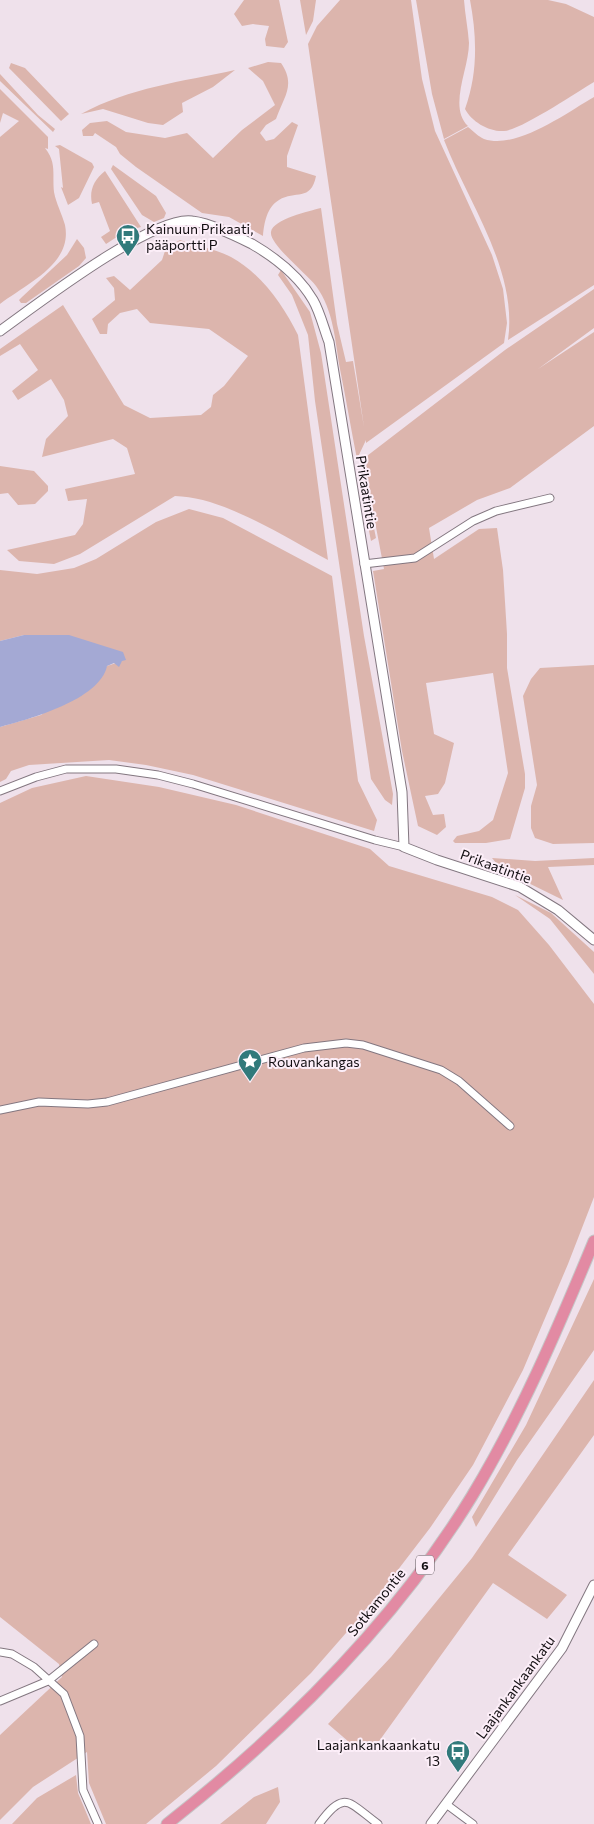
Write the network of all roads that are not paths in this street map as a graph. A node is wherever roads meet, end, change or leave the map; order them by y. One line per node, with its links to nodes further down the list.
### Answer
1 (0, 331): 3 (street, Prikaatintie)
2 (550, 498): 3 (street)
3 (364, 564): 5 (street, Prikaatintie)
4 (0, 791): 5 (street)
5 (404, 847): 6 (street, Prikaatintie)
6 (594, 940)
7 (0, 1110): 8 (street)
8 (510, 1126)
9 (594, 1241): 17 (highway, Sotkamontie / 6)
10 (594, 1585): 15 (street, Laajankankaankatu)
11 (94, 1644): 13 (street)
12 (0, 1652): 13 (street)
13 (48, 1681): 14 (street); 16 (street)
14 (0, 1700)
15 (446, 1804): 20 (street, Laajankankaankatu); 21 (street)
16 (98, 1824)
17 (167, 1824)
18 (319, 1824): 19 (street)
19 (378, 1824)
20 (431, 1824)
21 (473, 1824)

